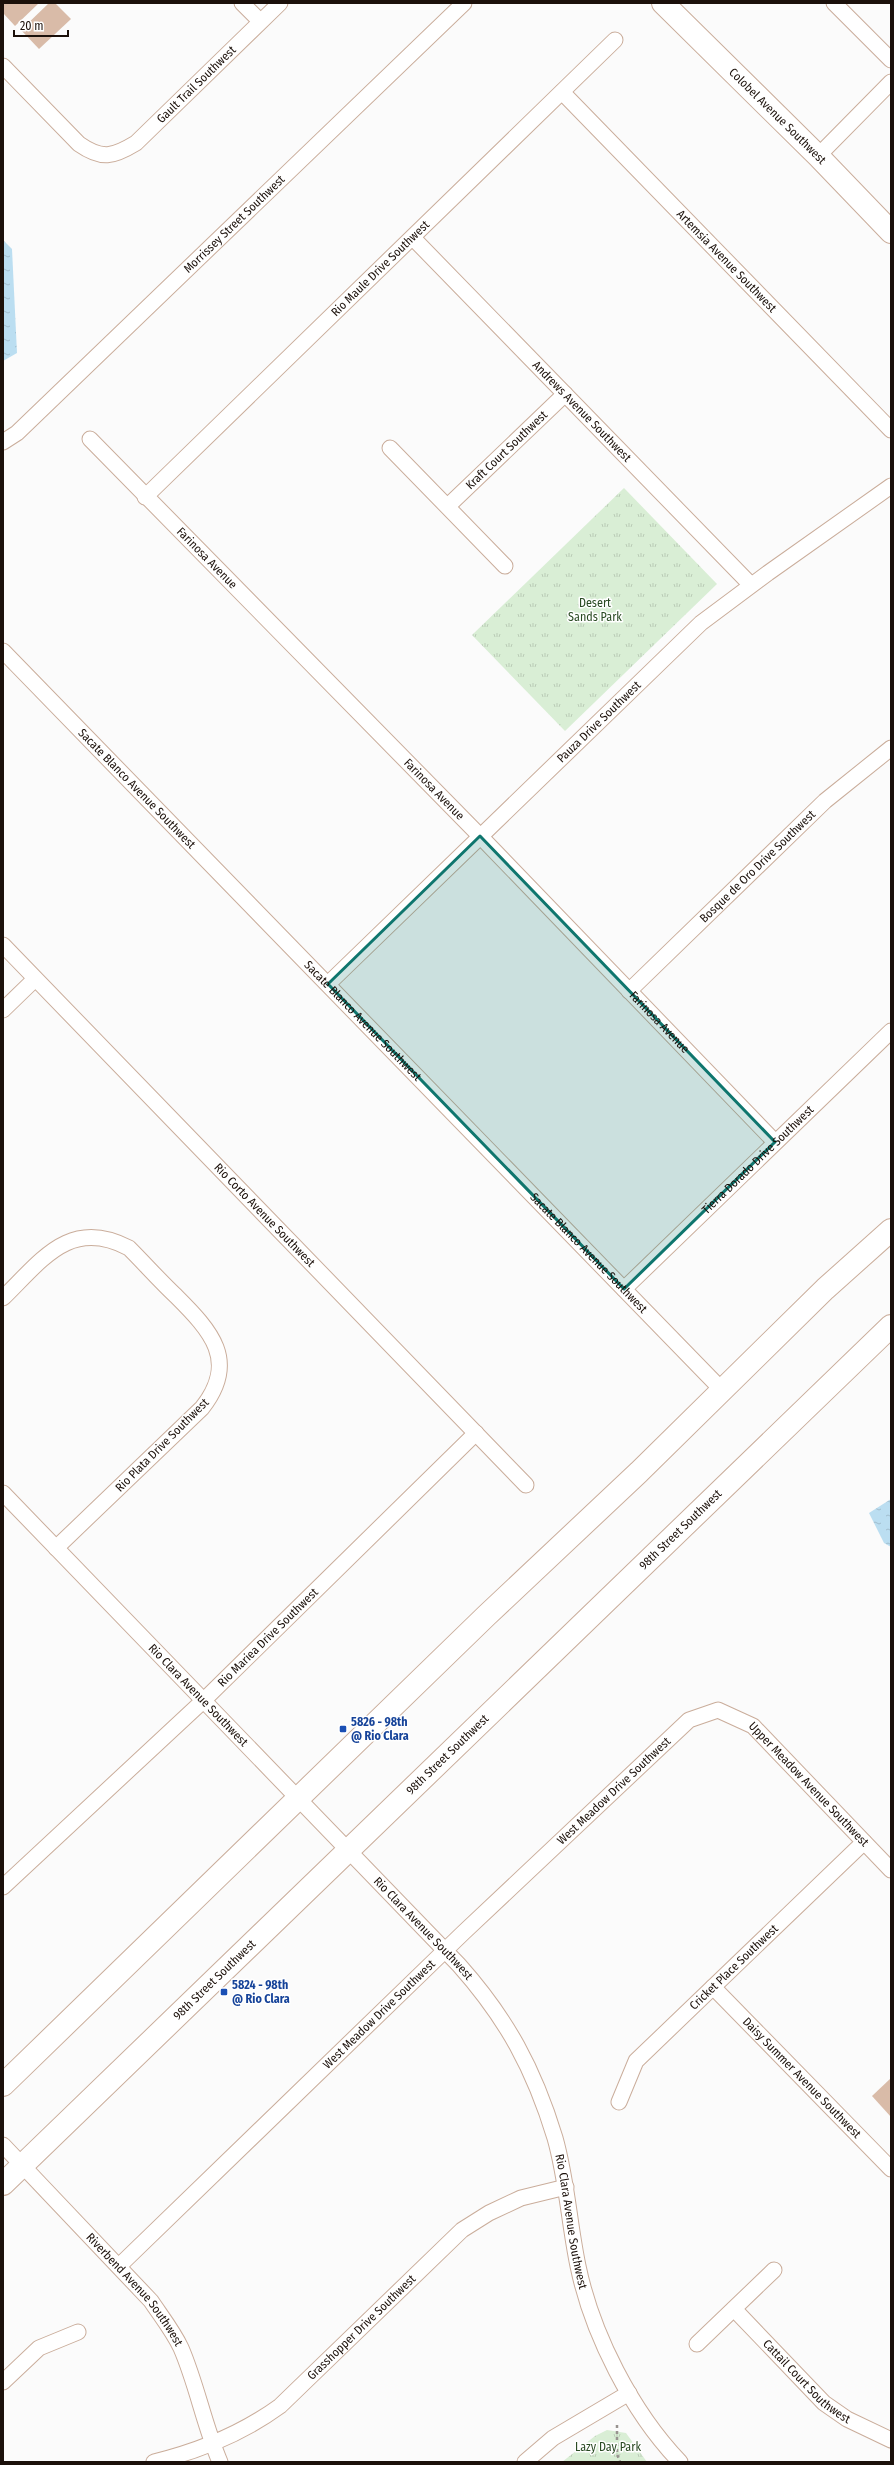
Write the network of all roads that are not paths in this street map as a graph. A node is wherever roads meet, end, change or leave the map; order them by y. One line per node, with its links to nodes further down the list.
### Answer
1 (242, 3): 6 (street)
2 (280, 3): 6 (street, Gault Trail Southwest)
3 (464, 3): 18 (street, Morrissey Street Southwest)
4 (662, 3): 12 (main road, Colobel Avenue Southwest)
5 (834, 3): 8 (street)
6 (260, 21): 9 (street, Gault Trail Southwest)
7 (615, 40): 11 (street, Rio Maule Drive Southwest)
8 (891, 60)
9 (3, 66)
10 (891, 82): 12 (street)
11 (562, 92): 14 (street, Rio Maule Drive Southwest); 16 (street, Artemsia Avenue Southwest)
12 (818, 156): 13 (main road, Colobel Avenue Southwest)
13 (891, 232)
14 (413, 238): 15 (street, Andrews Avenue Southwest); 21 (street, Rio Maule Drive Southwest)
15 (565, 394): 22 (street, Kraft Court Southwest); 24 (street, Andrews Avenue Southwest)
16 (891, 430)
17 (90, 439): 21 (street, Farinosa Avenue)
18 (3, 442)
19 (390, 448): 22 (street)
20 (891, 486): 24 (street, Pauza Drive Southwest)
21 (145, 497): 27 (street, Farinosa Avenue)
22 (448, 506): 23 (street)
23 (505, 566)
24 (751, 585): 27 (street, Pauza Drive Southwest)
25 (3, 651): 30 (street, Sacate Blanco Avenue Southwest)
26 (891, 748): 31 (street, Bosque de Oro Drive Southwest)
27 (480, 836): 30 (street, Pauza Drive Southwest); 31 (street, Farinosa Avenue)
28 (3, 945): 29 (street, Rio Corto Avenue Southwest)
29 (35, 979): 32 (street); 40 (street, Rio Corto Avenue Southwest)
30 (328, 984): 36 (street, Sacate Blanco Avenue Southwest)
31 (629, 991): 34 (street, Farinosa Avenue)
32 (3, 1010)
33 (891, 1031): 34 (street, Tierra Dorado Drive Southwest)
34 (776, 1142): 36 (street, Tierra Dorado Drive Southwest)
35 (891, 1230): 39 (main road)
36 (624, 1289): 39 (street, Sacate Blanco Avenue Southwest)
37 (3, 1298): 43 (street, Rio Plata Drive Southwest)
38 (891, 1326): 48 (main road, 98th Street Southwest)
39 (722, 1390): 46 (main road)
40 (476, 1433): 41 (street, Rio Corto Avenue Southwest); 44 (street, Rio Mariea Drive Southwest)
41 (526, 1485)
42 (3, 1494): 43 (street, Rio Clara Avenue Southwest)
43 (56, 1548): 44 (street, Rio Clara Avenue Southwest)
44 (204, 1700): 46 (street, Rio Clara Avenue Southwest); 50 (street, Rio Mariea Drive Southwest)
45 (718, 1710): 47 (street, Upper Meadow Avenue Southwest); 51 (street, West Meadow Drive Southwest)
46 (299, 1798): 48 (street, Rio Clara Avenue Southwest); 53 (main road)
47 (864, 1842): 49 (street, Upper Meadow Avenue Southwest); 52 (street, Cricket Place Southwest)
48 (349, 1851): 51 (street, Rio Clara Avenue Southwest); 56 (main road, 98th Street Southwest)
49 (891, 1870)
50 (3, 1887)
51 (446, 1951): 59 (street, Rio Clara Avenue Southwest); 60 (street, West Meadow Drive Southwest)
52 (713, 1987): 54 (street, Cricket Place Southwest); 57 (street, Daisy Summer Avenue Southwest)
53 (3, 2084)
54 (619, 2102)
55 (3, 2145): 56 (street, Riverbend Avenue Southwest)
56 (22, 2165): 58 (main road, 98th Street Southwest); 60 (street, Riverbend Avenue Southwest)
57 (891, 2169)
58 (3, 2184)
59 (566, 2187): 66 (street, Rio Clara Avenue Southwest); 68 (street, Grasshopper Drive Southwest)
60 (119, 2266): 68 (street, Riverbend Avenue Southwest)
61 (774, 2270): 62 (street)
62 (734, 2309): 64 (street); 67 (street, Cattail Court Southwest)
63 (78, 2332): 65 (street)
64 (697, 2344)
65 (3, 2382)
66 (629, 2393): 71 (street); 72 (street, Rio Clara Avenue Southwest)
67 (891, 2440)
68 (212, 2442): 69 (street, Grasshopper Drive Southwest); 70 (street, Riverbend Avenue Southwest)
69 (154, 2462)
70 (220, 2462)
71 (525, 2462)
72 (680, 2462)

